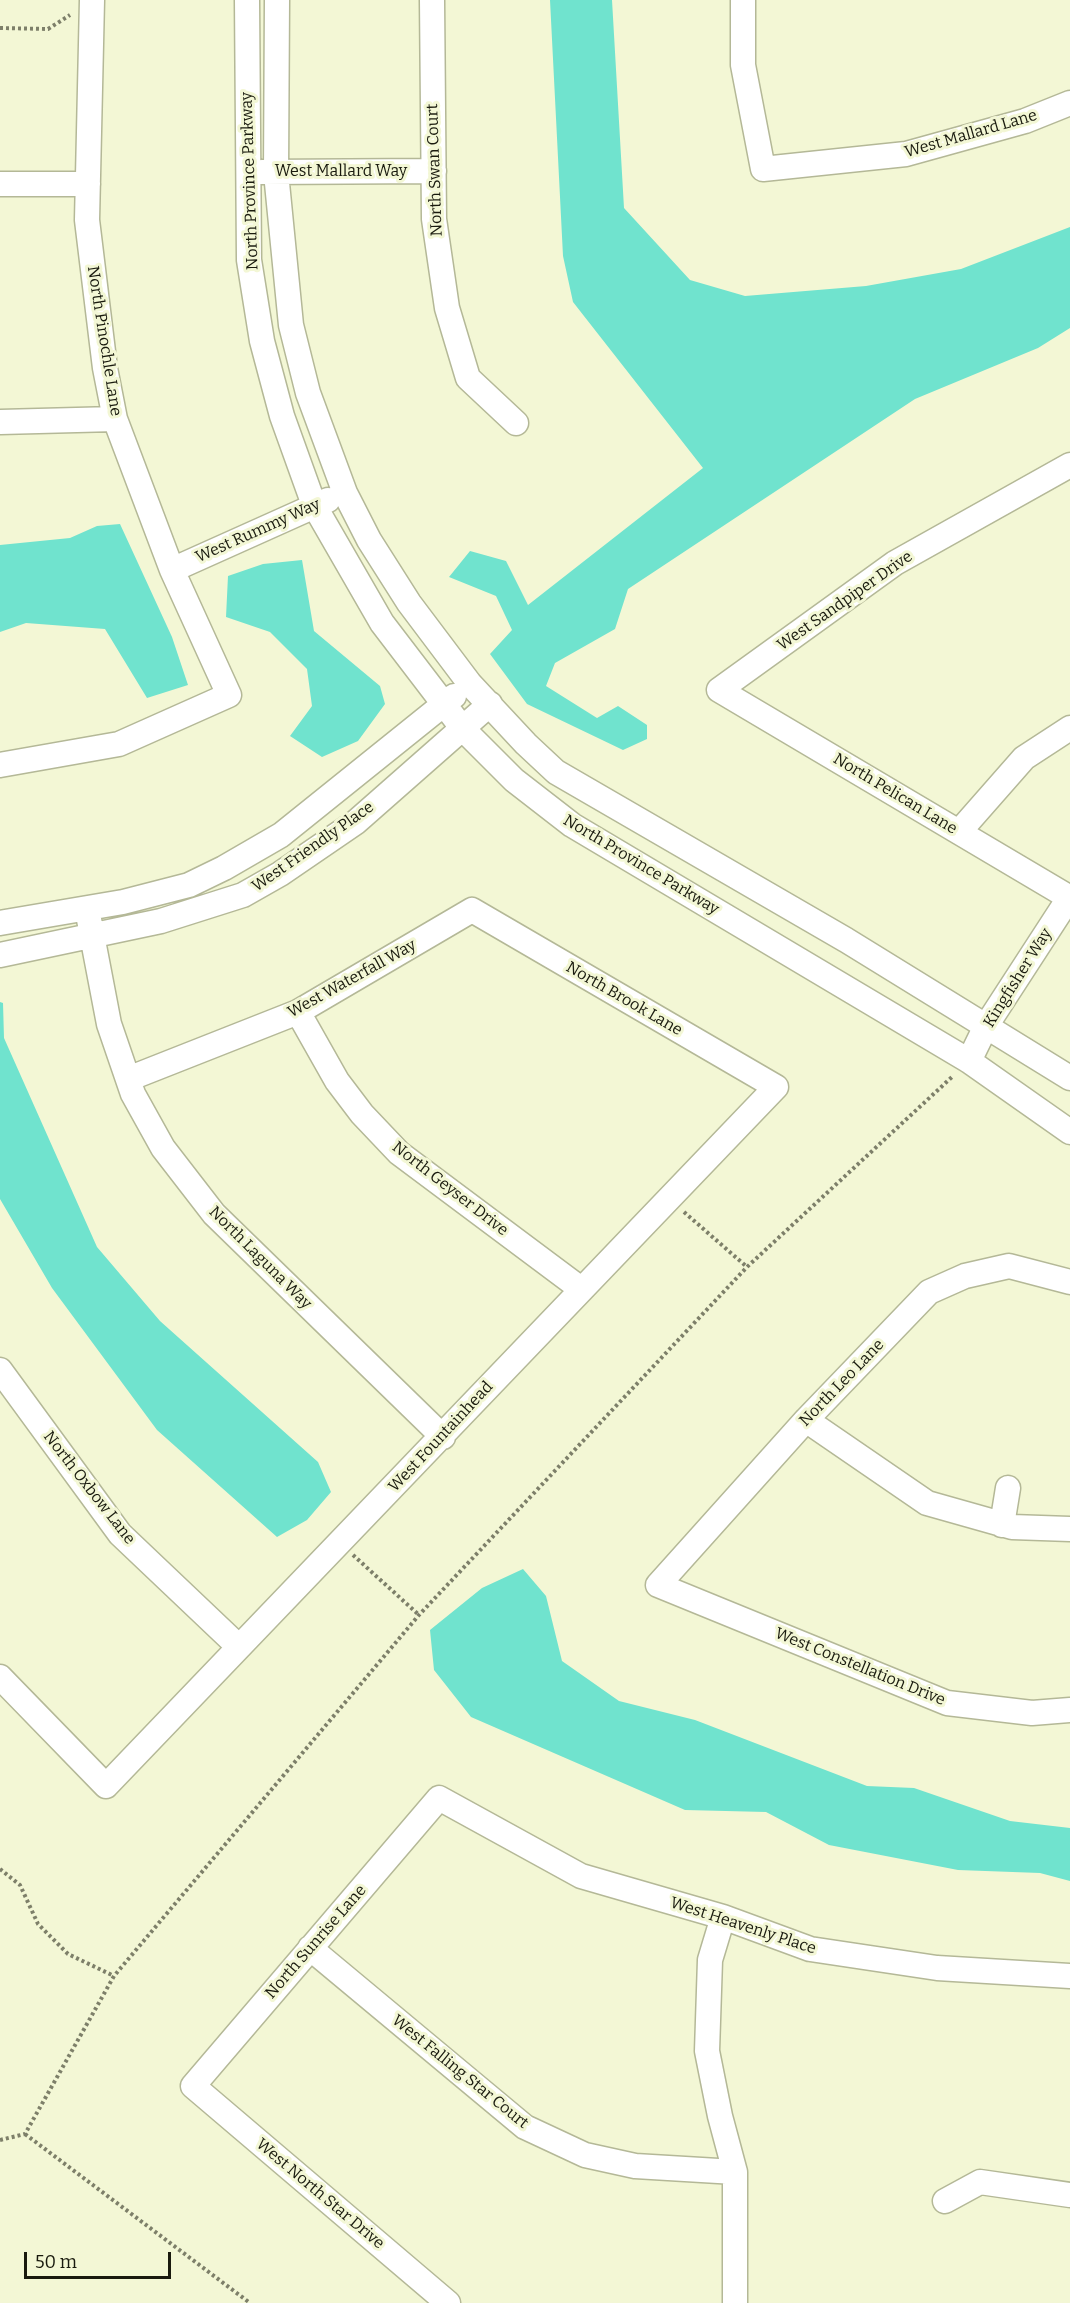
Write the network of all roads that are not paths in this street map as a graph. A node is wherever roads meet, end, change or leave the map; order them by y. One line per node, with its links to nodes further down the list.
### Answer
1 (247, 0): 7 (street, North Province Parkway)
2 (277, 0): 9 (street, North Province Parkway)
3 (432, 0): 8 (street, North Swan Court)
4 (743, 0): 6 (street, West Mallard Lane)
5 (92, 6): 11 (street, North Pinochle Lane)
6 (1070, 104)
7 (247, 171): 9 (street, West Mallard Way); 17 (street, North Province Parkway)
8 (434, 171): 9 (street, West Mallard Way); 14 (street, North Swan Court)
9 (276, 173): 16 (street, North Province Parkway)
10 (0, 184): 11 (street)
11 (88, 184): 12 (street, North Pinochle Lane)
12 (115, 419): 13 (street); 18 (street, North Pinochle Lane)
13 (0, 422)
14 (516, 423)
15 (1070, 465): 20 (street, West Sandpiper Drive)
16 (345, 493): 17 (street, West Rummy Way); 19 (street, North Province Parkway)
17 (315, 505): 18 (street, West Rummy Way); 22 (street, North Province Parkway)
18 (172, 570): 25 (street, North Pinochle Lane)
19 (470, 684): 21 (street, North Province Parkway); 22 (street, West Friendly Place)
20 (719, 690): 26 (street, North Pelican Lane)
21 (490, 704): 24 (street, West Friendly Place); 34 (street, North Province Parkway)
22 (443, 705): 24 (street, North Province Parkway); 28 (street, West Friendly Place)
23 (1070, 728): 26 (street)
24 (463, 729): 31 (street, West Friendly Place); 35 (street, North Province Parkway)
25 (0, 765)
26 (959, 832): 27 (street, North Pelican Lane)
27 (1070, 898): 34 (street, Kingfisher Way)
28 (87, 909): 30 (street, West Friendly Place); 31 (street, North Laguna Way)
29 (472, 910): 33 (street, West Waterfall Way); 38 (street, North Brook Lane)
30 (0, 923)
31 (94, 937): 32 (street, West Friendly Place); 37 (street, North Laguna Way)
32 (0, 955)
33 (298, 1012): 37 (street, West Waterfall Way); 41 (street, North Geyser Drive)
34 (986, 1026): 35 (street, Kingfisher Way); 36 (street, North Province Parkway)
35 (969, 1061): 39 (street, North Province Parkway)
36 (1070, 1078)
37 (128, 1079): 44 (street, North Laguna Way)
38 (776, 1087): 41 (street, West Fountainhead)
39 (1070, 1132)
40 (1070, 1282): 43 (street, North Leo Lane)
41 (580, 1289): 44 (street, West Fountainhead)
42 (0, 1370): 49 (street, North Oxbow Lane)
43 (806, 1420): 46 (street); 48 (street, North Leo Lane)
44 (442, 1437): 49 (street, West Fountainhead)
45 (1008, 1488): 46 (street)
46 (1002, 1525): 47 (street)
47 (1070, 1529)
48 (658, 1585): 51 (street, West Constellation Drive)
49 (239, 1647): 50 (street, West Fountainhead)
50 (0, 1677)
51 (1070, 1710)
52 (439, 1798): 53 (street, West Heavenly Place); 54 (street, North Sunrise Lane)
53 (723, 1917): 55 (street, West Heavenly Place); 57 (street)
54 (310, 1948): 56 (street, North Sunrise Lane); 57 (street, West Falling Star Court)
55 (1070, 1976)
56 (193, 2086): 60 (street, West North Star Drive)
57 (735, 2172): 61 (street)
58 (1070, 2195): 59 (street)
59 (945, 2202)
60 (448, 2303)
61 (735, 2303)

